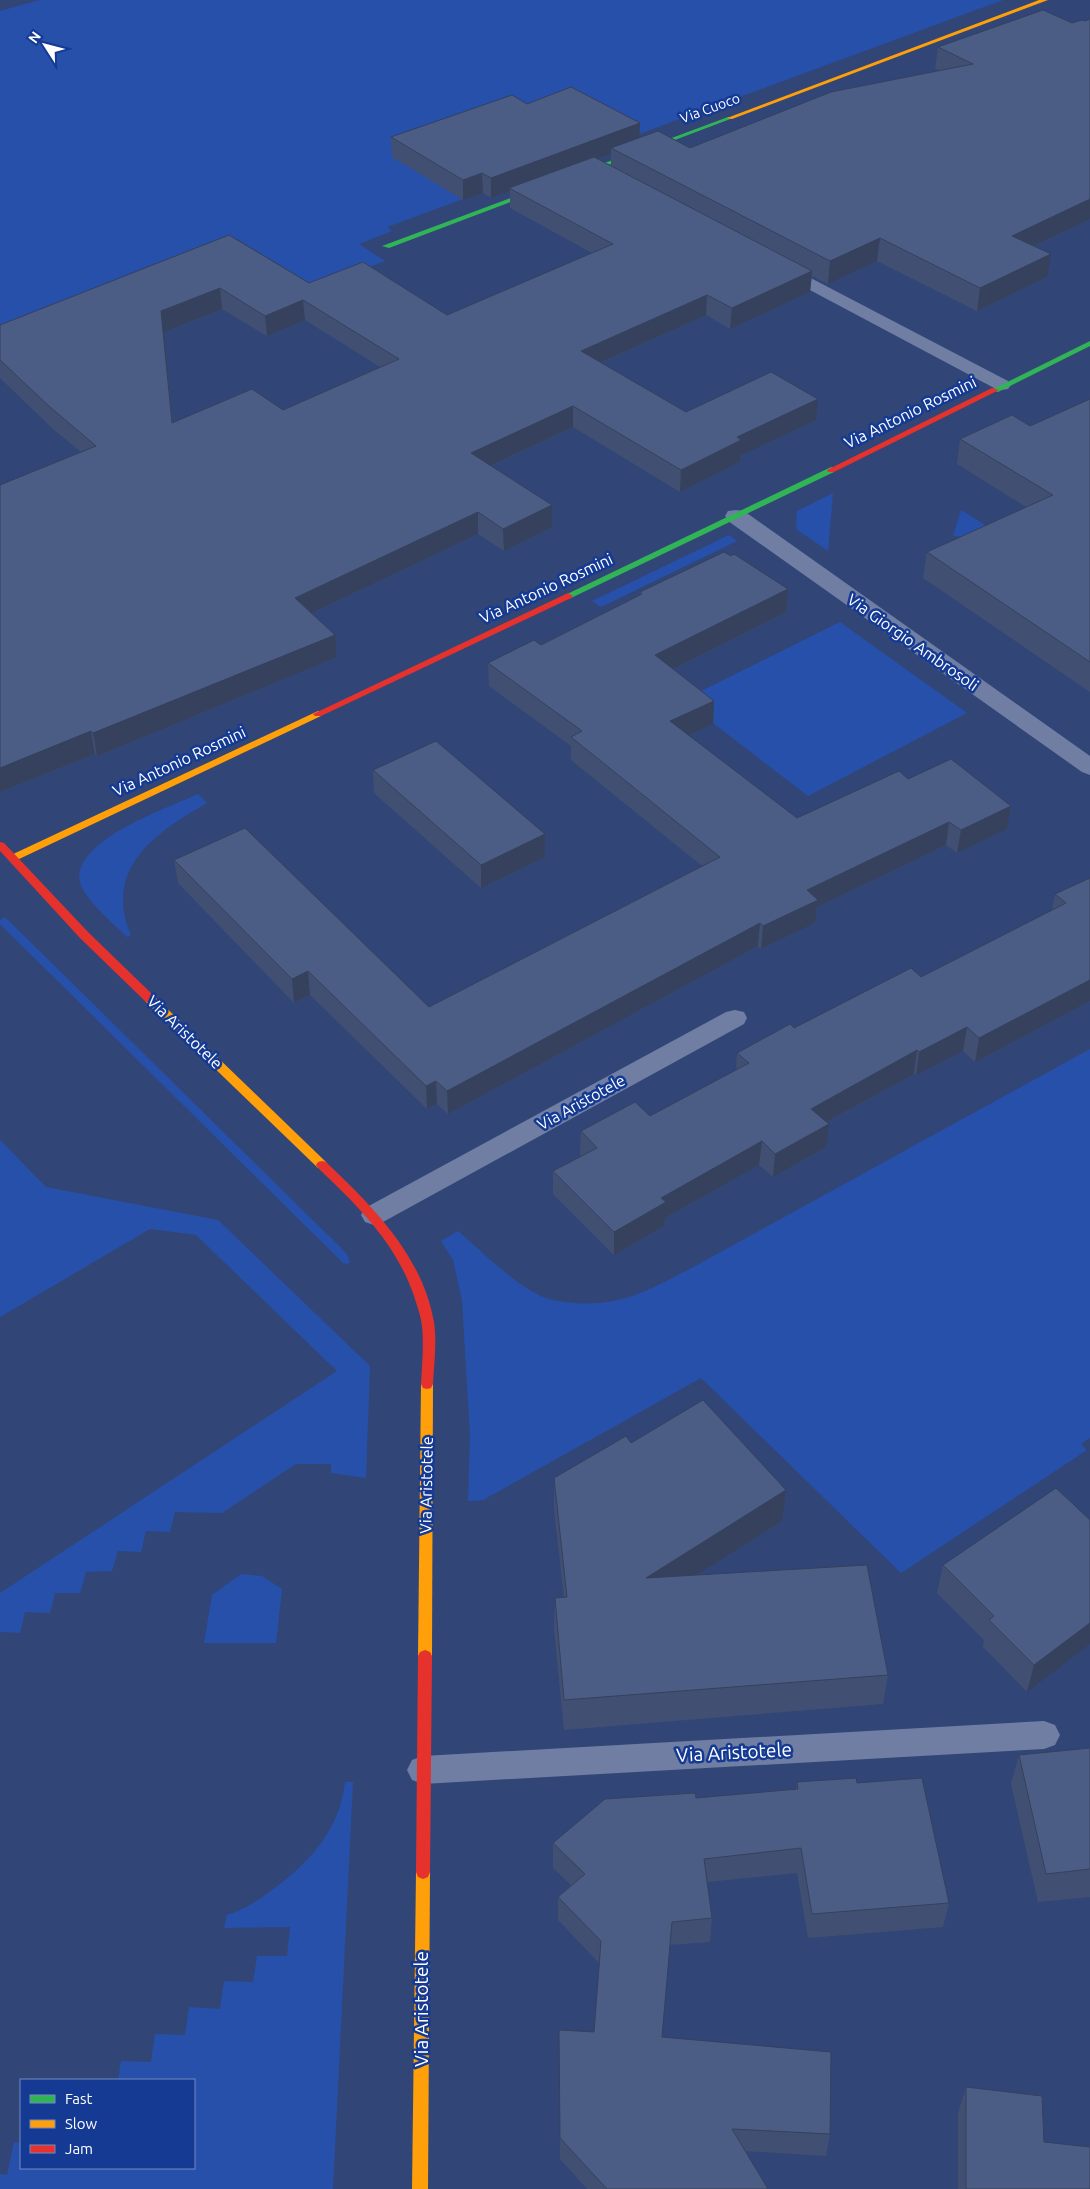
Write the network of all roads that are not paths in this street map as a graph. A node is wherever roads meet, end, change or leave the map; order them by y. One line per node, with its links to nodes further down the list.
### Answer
1 (1045, 0): 2 (street, Via Cuoco)
2 (593, 168): 3 (lane); 4 (street, Via Cuoco)
3 (610, 177)
4 (386, 246)
5 (767, 261): 7 (lane)
6 (1090, 343): 7 (street, Via Antonio Rosmini)
7 (1002, 385): 8 (street, Via Antonio Rosmini)
8 (736, 516): 9 (street, Via Giorgio Ambrosoli); 11 (street, Via Antonio Rosmini)
9 (1090, 767)
10 (0, 845): 11 (street, Via Aristotele)
11 (13, 858): 13 (street, Via Aristotele)
12 (735, 1018): 13 (lane, Via Aristotele)
13 (374, 1216): 15 (street, Via Aristotele)
14 (1044, 1735): 15 (lane, Via Aristotele)
15 (423, 1770): 16 (street, Via Aristotele)
16 (420, 2189)

